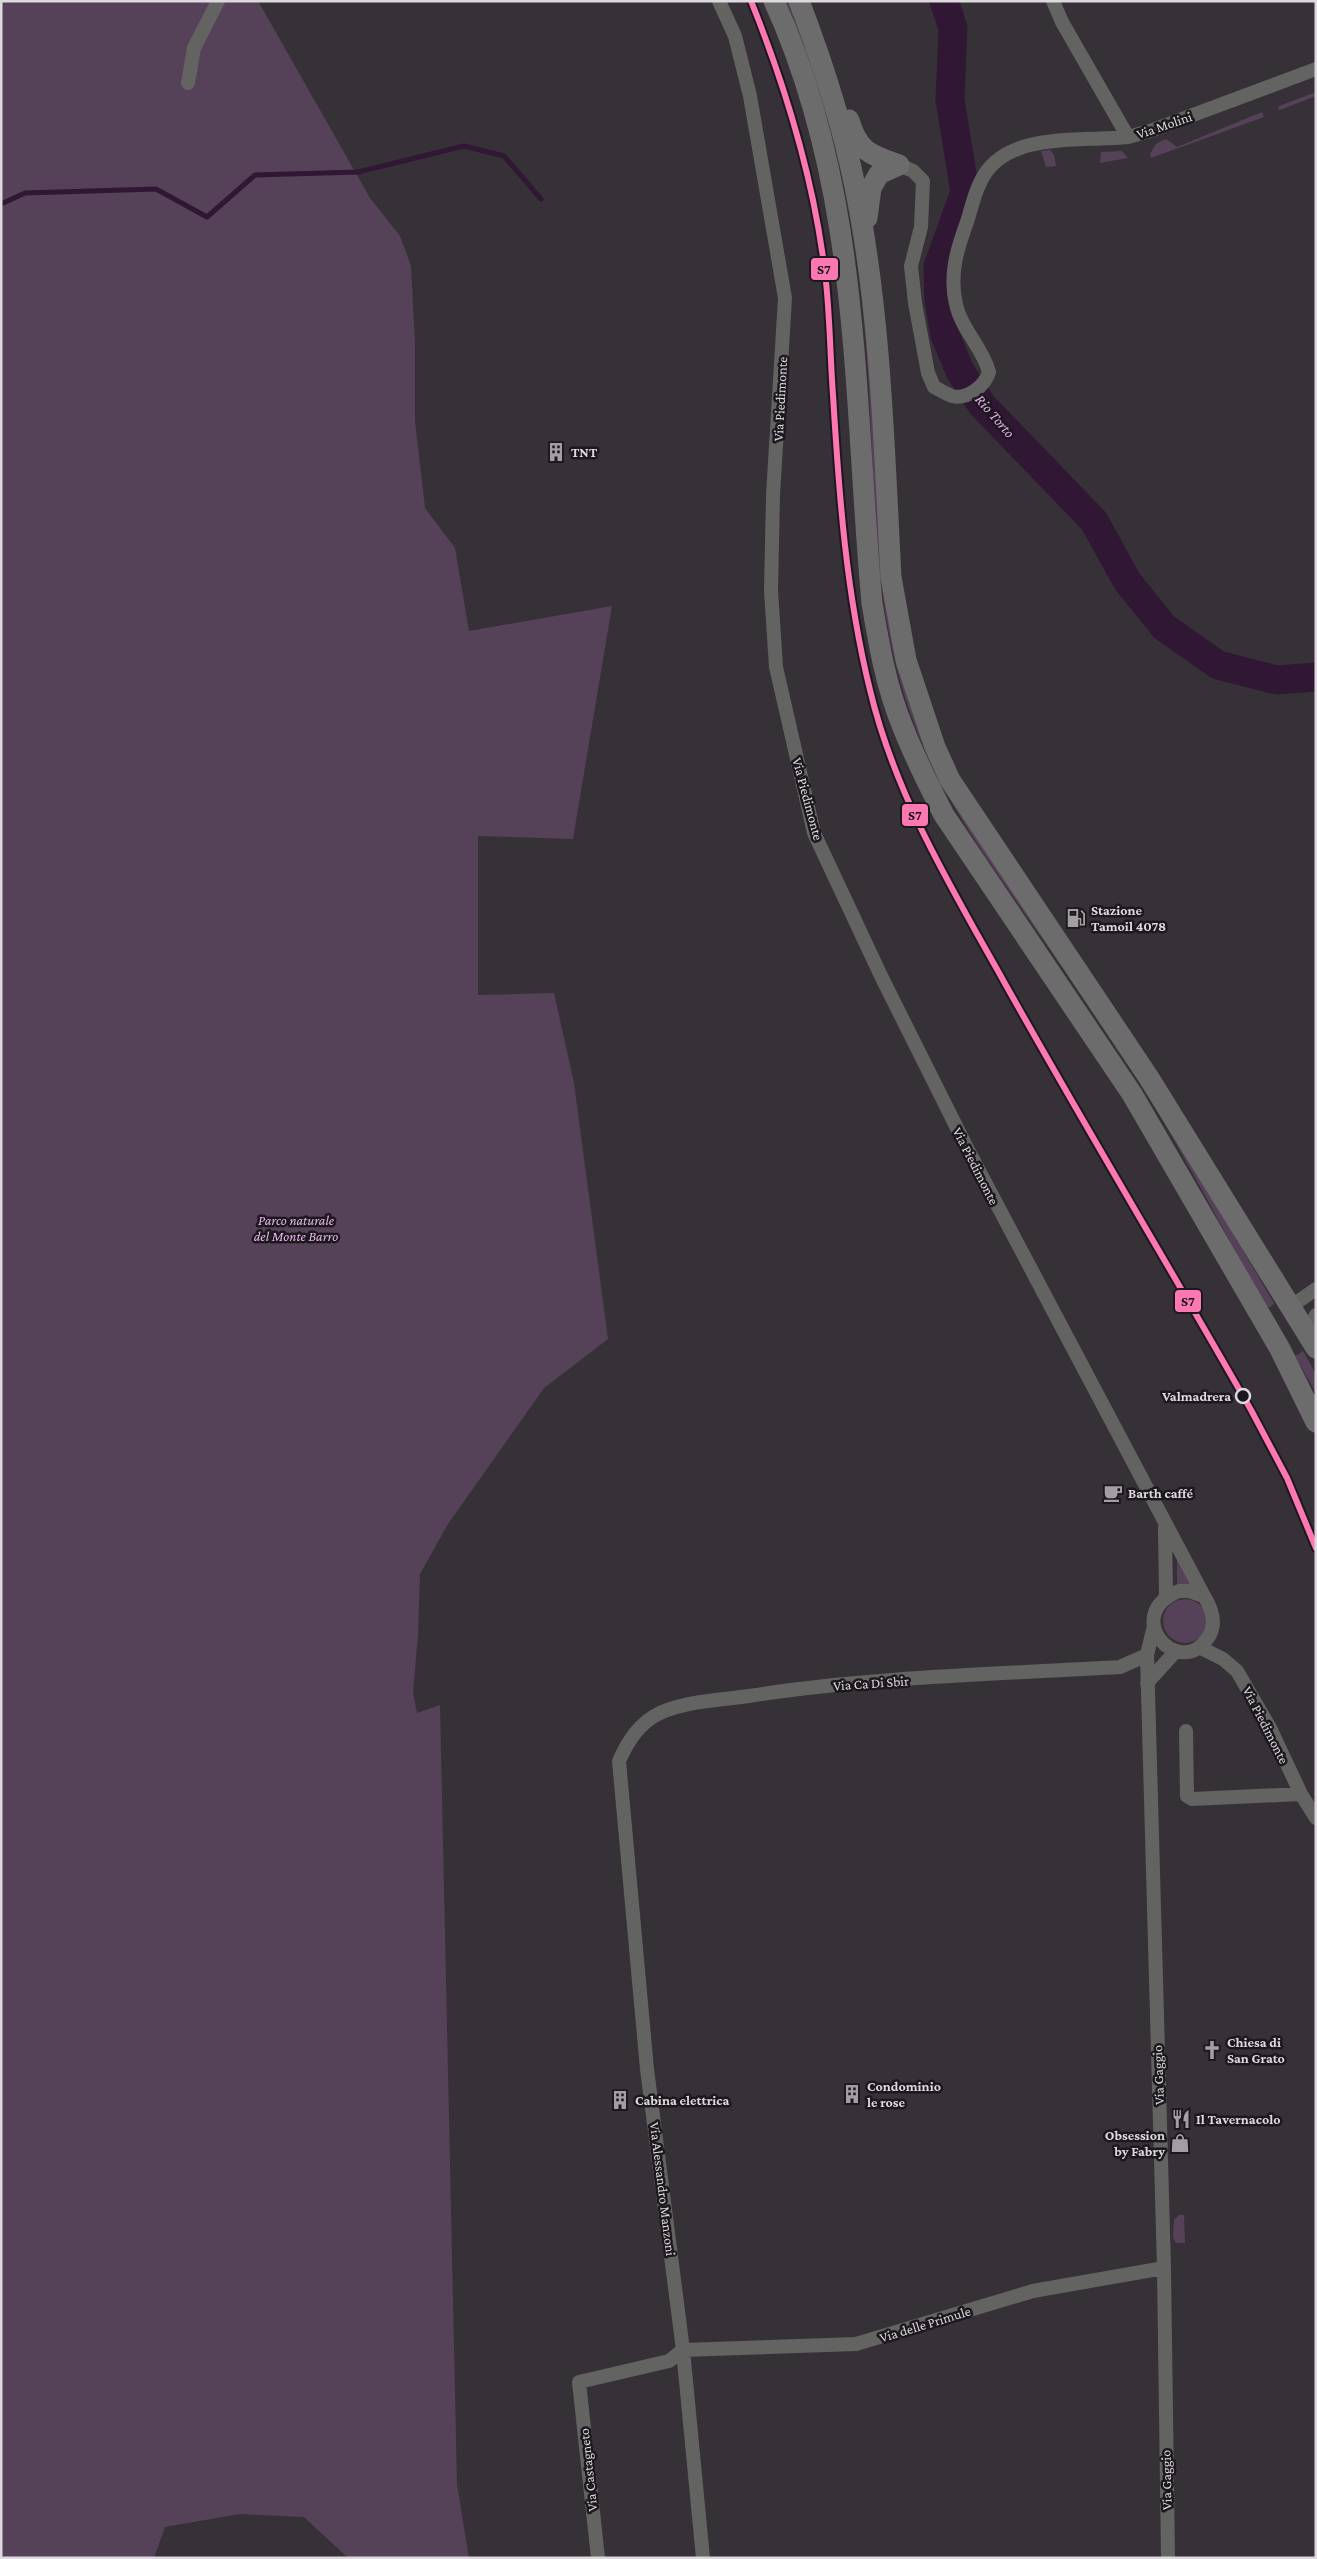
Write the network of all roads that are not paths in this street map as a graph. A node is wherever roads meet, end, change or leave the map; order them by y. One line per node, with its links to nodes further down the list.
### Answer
1 (218, 1): 8 (street)
2 (719, 1): 17 (street, Via Piedimonte)
3 (774, 1): 14 (main road)
4 (799, 1): 7 (main road)
5 (1053, 1): 9 (street, Via Molini)
6 (1316, 69): 9 (street, Via Molini)
7 (828, 80): 10 (main road); 11 (main road)
8 (188, 83)
9 (1128, 137): 10 (street)
10 (900, 165): 11 (main road)
11 (866, 253): 13 (main road)
12 (1316, 1289): 13 (street)
13 (1290, 1307): 14 (main road); 15 (main road)
14 (1264, 1323): 16 (main road)
15 (1313, 1332)
16 (1316, 1422)
17 (1165, 1525): 18 (street, Via Piedimonte); 19 (street, Via Piedimonte)
18 (1166, 1596): 19 (street); 20 (street)
19 (1204, 1596): 21 (street)
20 (1154, 1630): 22 (street); 23 (street, Via Gaggio)
21 (1201, 1648): 22 (street); 27 (street, Via Piedimonte)
22 (1176, 1651): 24 (street)
23 (1147, 1655): 24 (street, Via Gaggio); 26 (street, Via Ca Di Sbir)
24 (1148, 1683): 29 (street, Via Gaggio)
25 (1186, 1731): 27 (street)
26 (619, 1761): 30 (street, Via Alessandro Manzoni)
27 (1301, 1794): 28 (street, Via Piedimonte)
28 (1316, 1818)
29 (1164, 2268): 30 (street, Via delle Primule); 33 (street, Via Gaggio)
30 (683, 2350): 31 (street, Via Castagneto); 32 (street, Via Alessandro Manzoni)
31 (598, 2558)
32 (703, 2558)
33 (1168, 2558)

